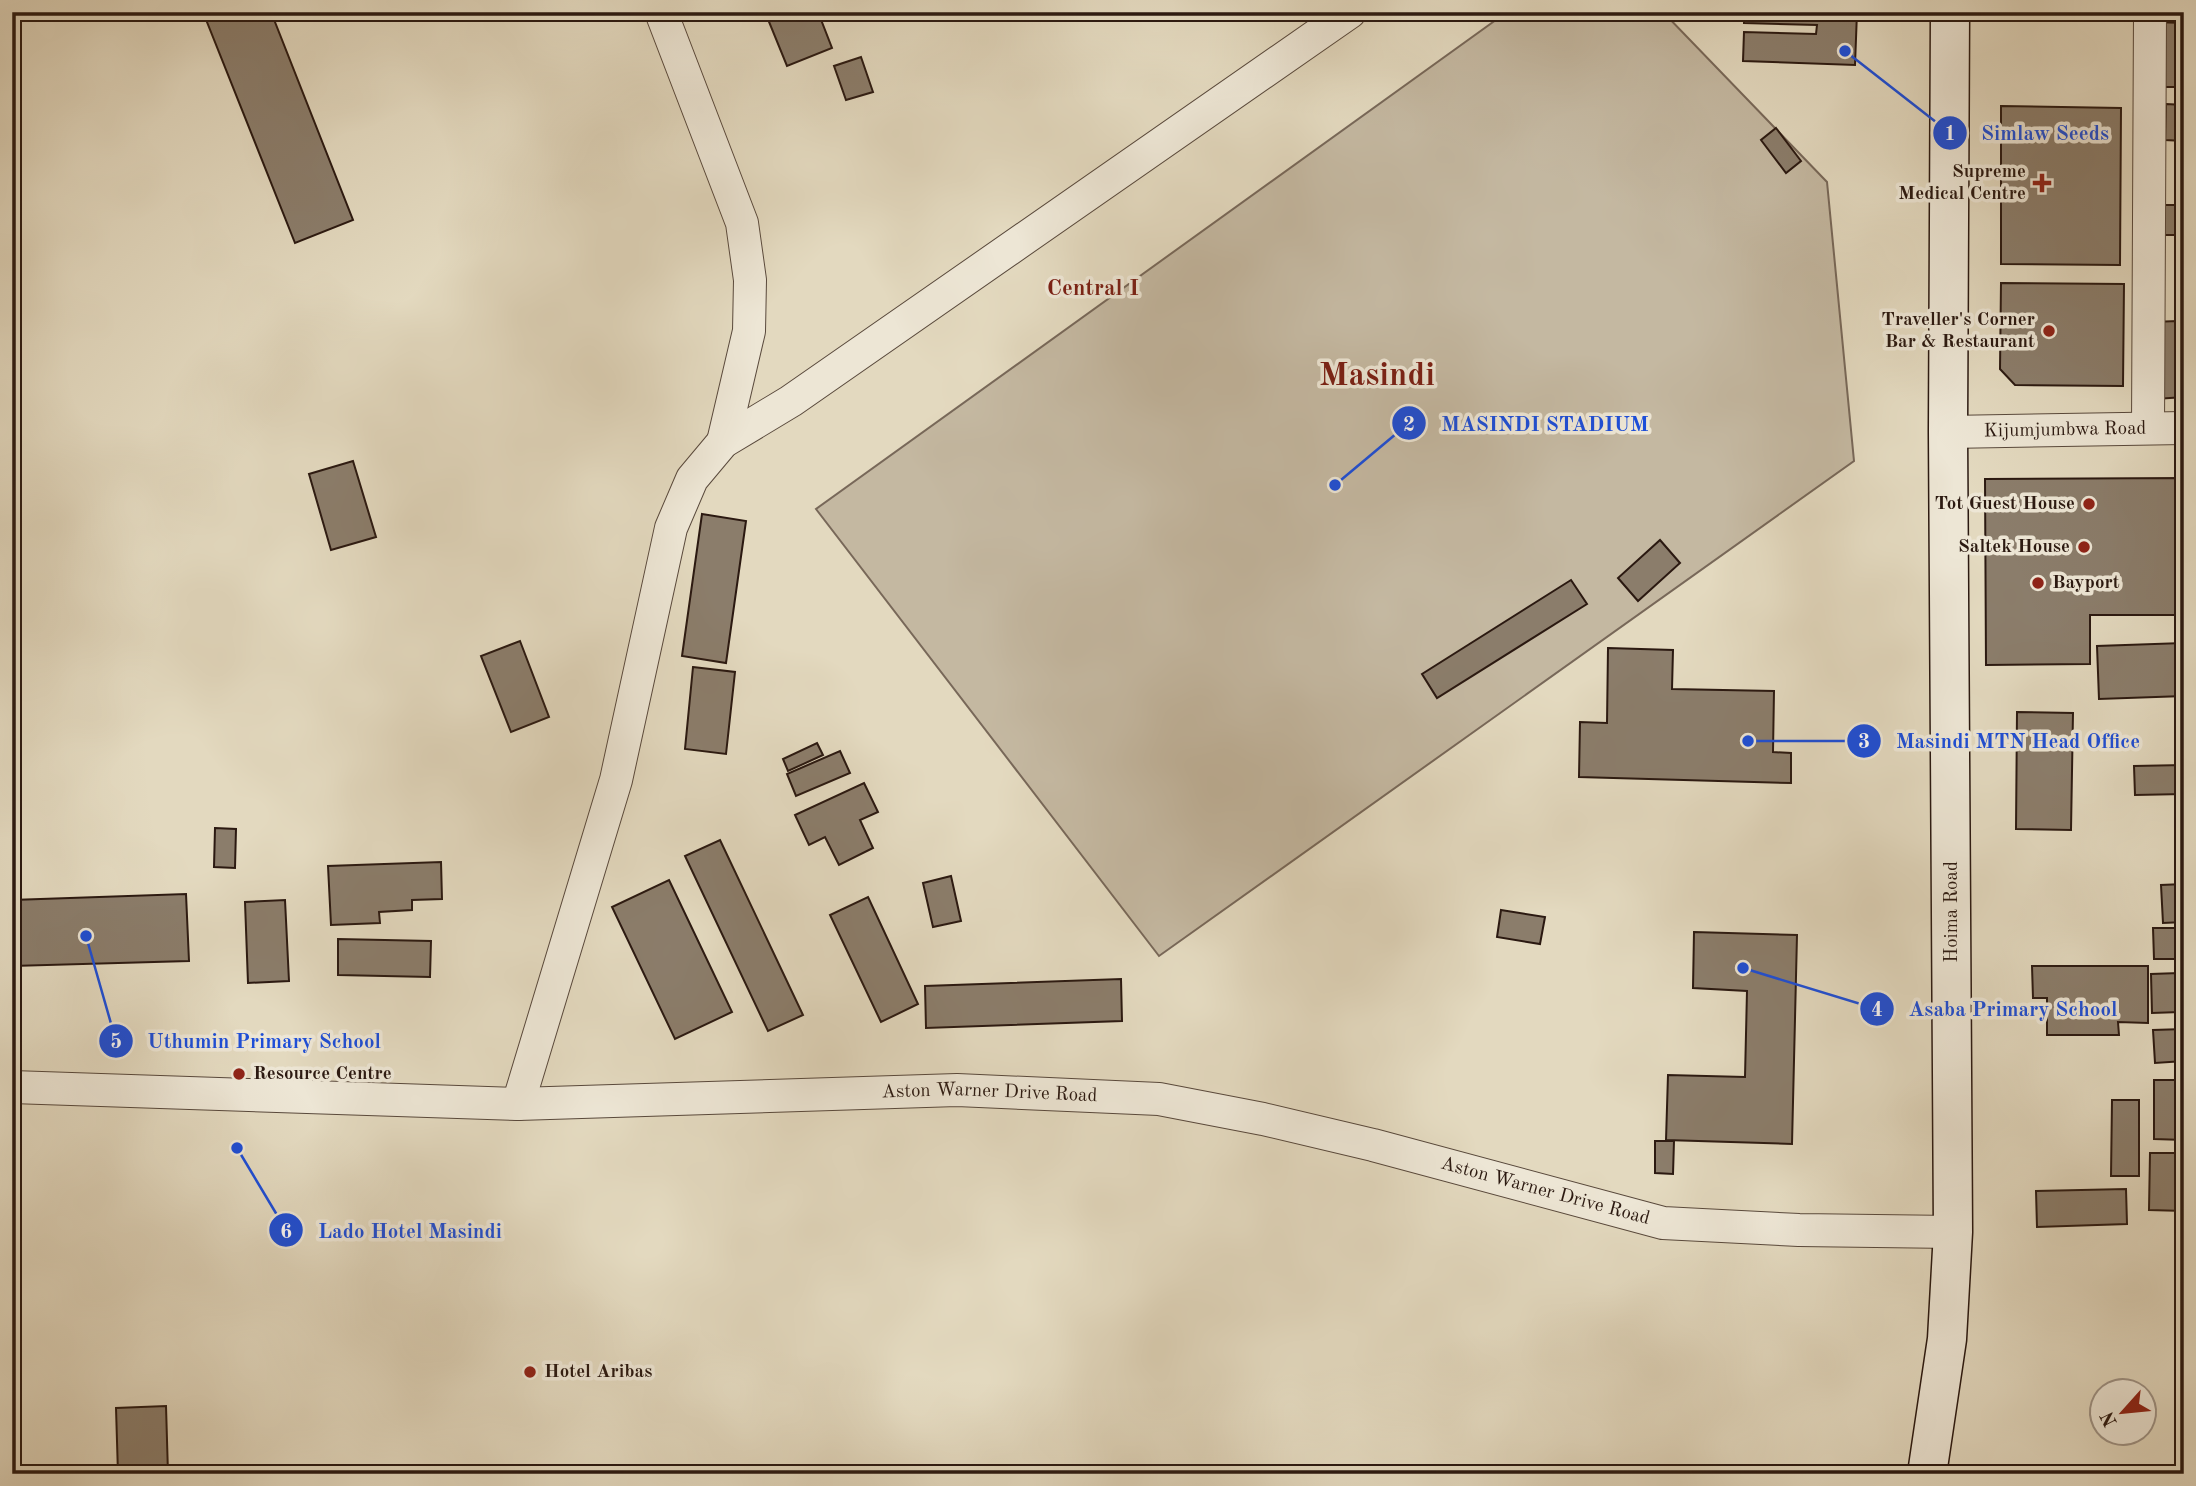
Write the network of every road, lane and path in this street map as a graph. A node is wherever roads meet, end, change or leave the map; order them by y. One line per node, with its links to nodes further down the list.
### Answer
1 (661, 12): 8 (street)
2 (1350, 12): 8 (street)
3 (1950, 12): 7 (main road, Hoima Road)
4 (2150, 12): 5 (street)
5 (2148, 428): 6 (street, Kijumjumbwa Road); 7 (street, Kijumjumbwa Road)
6 (2184, 428)
7 (1948, 432): 11 (main road, Hoima Road)
8 (723, 442): 10 (street)
9 (12, 1087): 10 (street, Aston Warner Drive Road)
10 (518, 1104): 11 (street, Aston Warner Drive Road)
11 (1953, 1232): 12 (main road, Hoima Road)
12 (1927, 1474)

